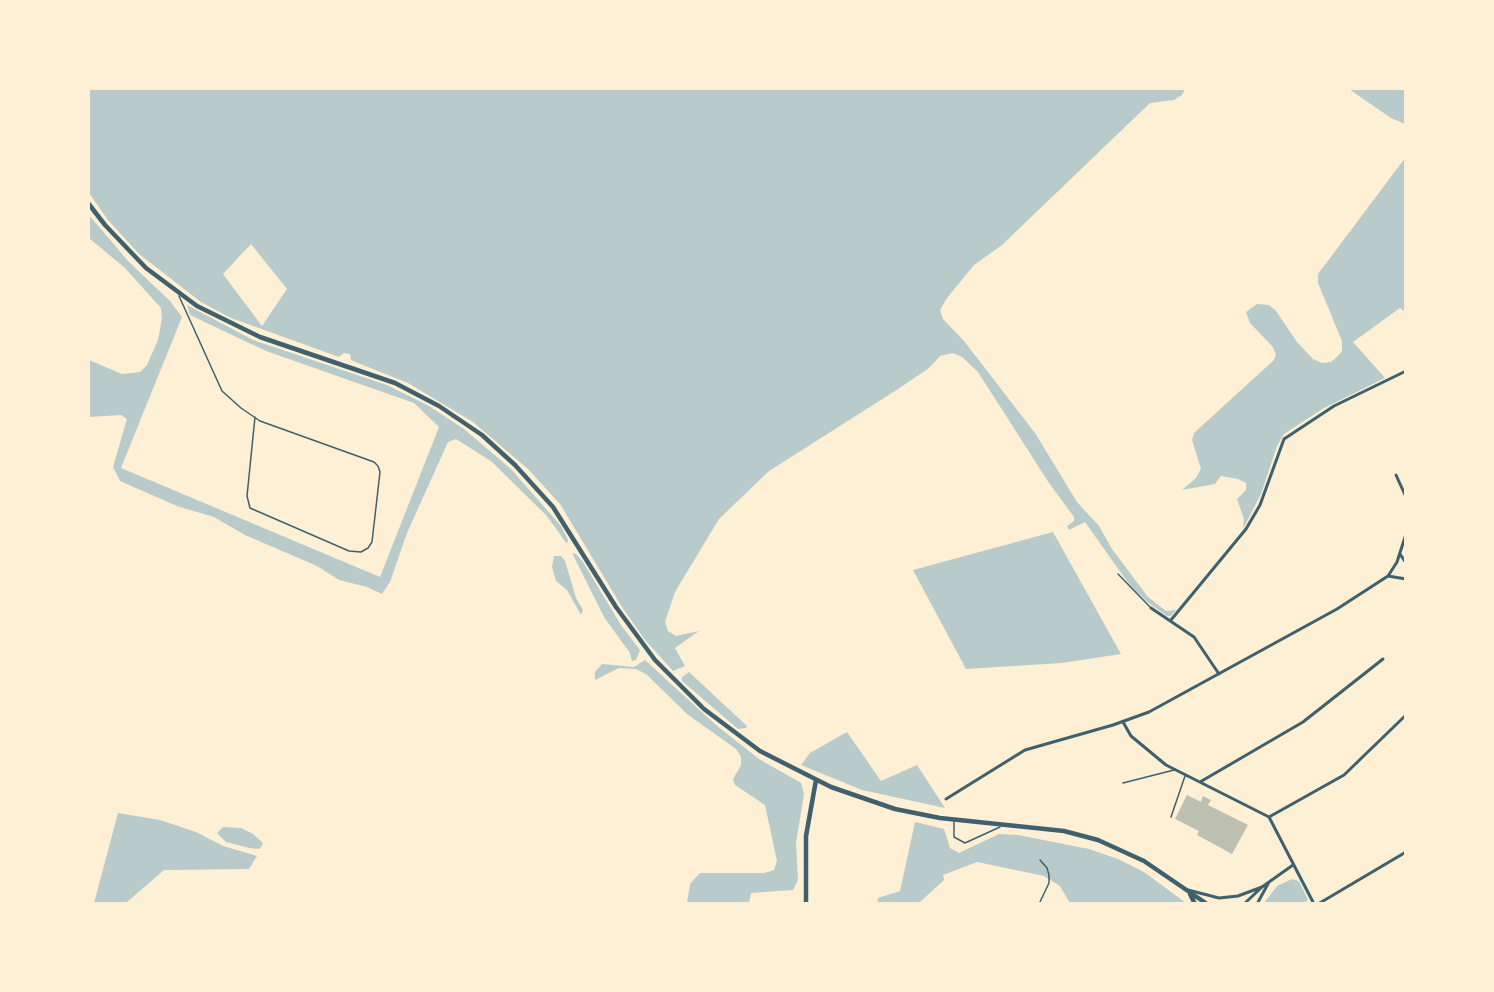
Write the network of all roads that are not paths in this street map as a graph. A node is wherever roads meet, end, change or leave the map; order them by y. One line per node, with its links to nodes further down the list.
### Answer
1 (88, 203): 2 (street)
2 (178, 292): 4 (lane); 21 (street)
3 (1406, 371): 14 (street)
4 (255, 417): 4 (lane)
5 (1396, 475): 6 (street)
6 (1406, 497)
7 (1406, 534): 8 (street)
8 (1400, 554): 9 (street); 11 (street)
9 (1406, 562)
10 (1118, 574): 13 (lane)
11 (1388, 576): 12 (street); 16 (street)
12 (1406, 579)
13 (1151, 608): 14 (street)
14 (1171, 620): 16 (street)
15 (1383, 659): 22 (street)
16 (1219, 674): 18 (street)
17 (1406, 715): 26 (street)
18 (1123, 722): 19 (street); 24 (street)
19 (1175, 770): 20 (street); 23 (lane)
20 (1185, 775): 22 (street); 25 (lane)
21 (816, 780): 27 (street); 35 (street)
22 (1200, 782): 26 (street)
23 (1123, 783)
24 (946, 799)
25 (1171, 817)
26 (1269, 817): 31 (street)
27 (954, 819): 28 (street); 28 (lane)
28 (1004, 824): 34 (street)
29 (1406, 852): 41 (street)
30 (1040, 860): 36 (lane)
31 (1293, 865): 32 (street); 41 (street)
32 (1270, 881): 33 (street); 40 (street)
33 (1262, 887): 34 (street); 39 (street)
34 (1187, 890): 37 (street); 38 (street)
35 (806, 903)
36 (1039, 903)
37 (1195, 903)
38 (1207, 903)
39 (1244, 903)
40 (1257, 903)
41 (1316, 903)

